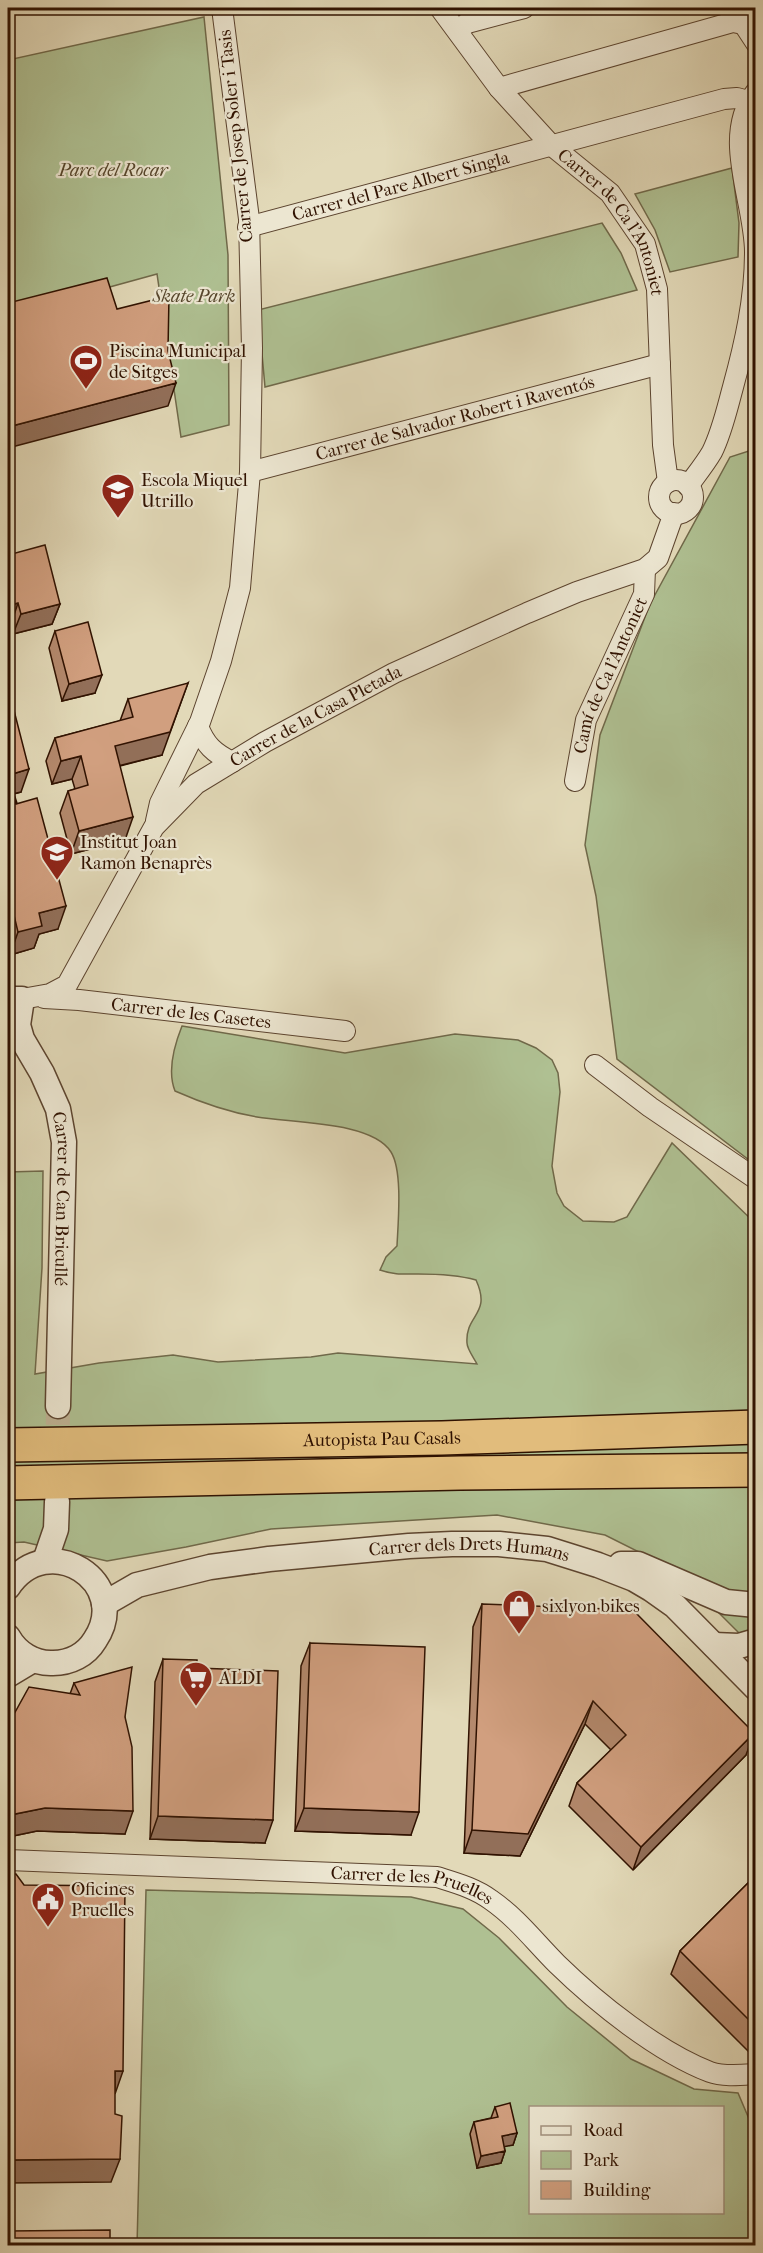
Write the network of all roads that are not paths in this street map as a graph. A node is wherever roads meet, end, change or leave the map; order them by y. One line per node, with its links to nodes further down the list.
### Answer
1 (222, 8): 10 (street, Carrer de Josep Soler i Tasis)
2 (440, 8): 5 (street, Carrer de Ca l'Antoniet)
3 (524, 8): 5 (street)
4 (738, 16): 6 (street); 7 (street)
5 (459, 33): 7 (street, Carrer de Ca l'Antoniet)
6 (756, 43)
7 (499, 88): 9 (street, Carrer de Ca l'Antoniet)
8 (752, 97): 9 (street, Carrer del Pare Albert Singla); 14 (street)
9 (551, 145): 10 (street, Carrer del Pare Albert Singla); 11 (street, Carrer de Ca l'Antoniet)
10 (248, 227): 12 (street, Carrer de Josep Soler i Tasis)
11 (660, 364): 12 (street, Carrer de Salvador Robert i Raventós); 13 (street, Carrer de Ca l'Antoniet)
12 (250, 472): 17 (street, Carrer de Josep Soler i Tasis)
13 (668, 482): 14 (street); 15 (street)
14 (688, 486): 15 (street)
15 (674, 513): 16 (street)
16 (645, 569): 18 (street, Carrer de la Casa Pletada); 19 (street, Camí de Ca l'Antoniet)
17 (198, 726): 18 (street); 20 (street, Carrer de Josep Soler i Tasis)
18 (232, 762): 20 (street, Carrer de la Casa Pletada)
19 (574, 782)
20 (154, 827): 21 (street, Carrer de la Casa Pletada)
21 (22, 999): 22 (street, Carrer de les Casetes); 25 (street, Carrer de Can Bricullé)
22 (345, 1030)
23 (595, 1065): 24 (street)
24 (756, 1179)
25 (58, 1407)
26 (748, 1426): 27 (highway, Autopista Pau Casals)
27 (8, 1445)
28 (756, 1470): 29 (highway, Autopista Pau Casals)
29 (460, 1473): 30 (highway, Autopista Pau Casals); 31 (highway)
30 (8, 1483)
31 (756, 1493)
32 (57, 1502): 33 (street)
33 (57, 1562): 35 (street); 37 (street)
34 (598, 1564): 36 (street, Carrer dels Drets Humans); 39 (street); 42 (street, Carrer dels Drets Humans)
35 (93, 1580): 36 (street, Carrer dels Drets Humans); 38 (street)
36 (137, 1585): 38 (street, Carrer dels Drets Humans)
37 (8, 1587)
38 (104, 1604): 44 (street)
39 (756, 1605)
40 (756, 1641): 42 (street)
41 (9, 1642): 44 (street)
42 (714, 1645): 46 (street, Carrer dels Drets Humans)
43 (756, 1648): 46 (street)
44 (33, 1660): 45 (street)
45 (8, 1675)
46 (750, 1681)
47 (8, 1860): 48 (street, Carrer de les Pruelles)
48 (756, 2074)

